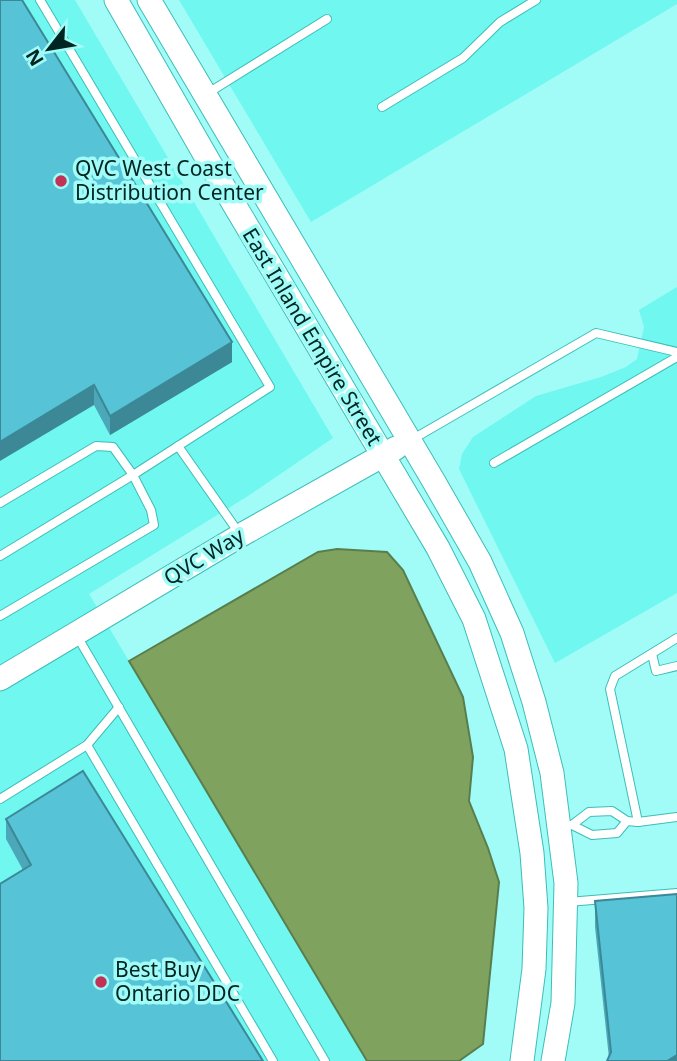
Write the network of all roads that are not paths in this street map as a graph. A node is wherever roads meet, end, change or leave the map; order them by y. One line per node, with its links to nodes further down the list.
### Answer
1 (40, 0): 10 (lane)
2 (116, 0): 11 (main road, East Inland Empire Street)
3 (150, 0): 6 (main road, East Inland Empire Street)
4 (536, 0): 7 (lane)
5 (327, 19): 6 (lane)
6 (205, 94): 9 (main road, East Inland Empire Street)
7 (382, 107)
8 (677, 354): 9 (lane); 12 (lane)
9 (410, 440): 11 (main road, QVC Way); 29 (main road, East Inland Empire Street)
10 (178, 446): 13 (lane); 15 (lane)
11 (383, 456): 15 (main road, QVC Way); 34 (main road, East Inland Empire Street)
12 (494, 463)
13 (133, 475): 14 (lane); 16 (lane); 17 (lane)
14 (0, 503)
15 (241, 535): 18 (main road, QVC Way)
16 (0, 556)
17 (0, 615)
18 (76, 634): 22 (main road, QVC Way); 23 (lane)
19 (677, 638): 20 (lane)
20 (652, 654): 21 (lane); 28 (lane)
21 (677, 666)
22 (0, 679)
23 (119, 707): 24 (lane); 33 (lane)
24 (87, 745): 25 (lane); 32 (lane)
25 (0, 799)
26 (677, 817): 28 (lane)
27 (627, 821): 28 (lane); 29 (lane); 29 (lane)
28 (638, 822)
29 (565, 826): 31 (main road, East Inland Empire Street)
30 (677, 893): 31 (lane)
31 (565, 902): 35 (main road, East Inland Empire Street)
32 (273, 1061)
33 (325, 1061)
34 (522, 1061)
35 (553, 1061)

